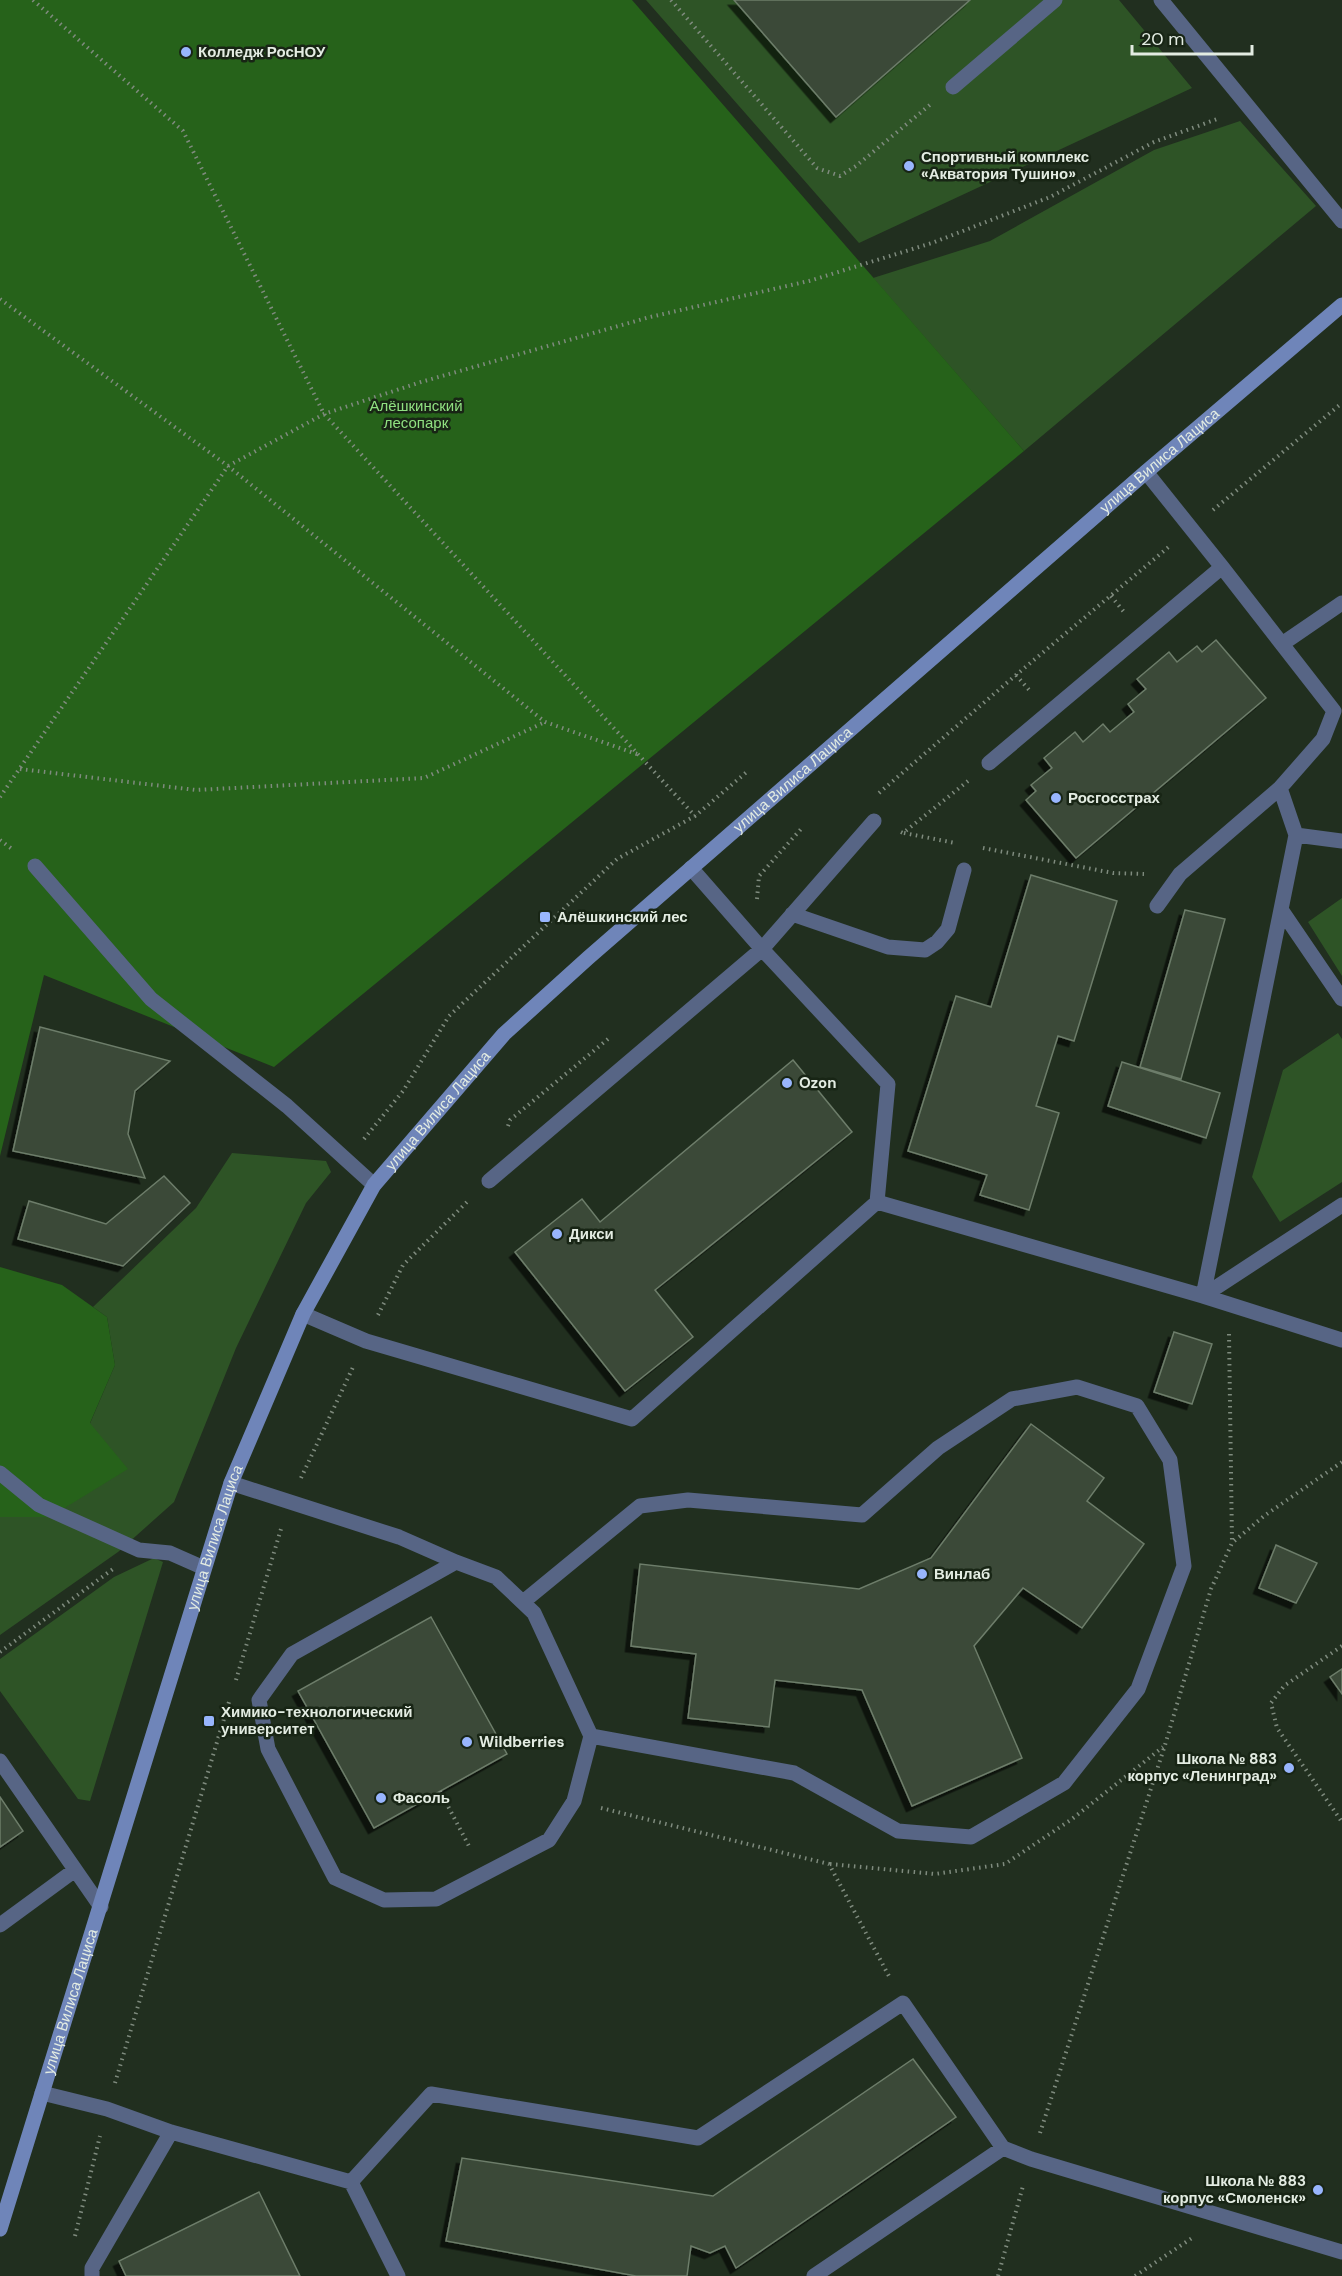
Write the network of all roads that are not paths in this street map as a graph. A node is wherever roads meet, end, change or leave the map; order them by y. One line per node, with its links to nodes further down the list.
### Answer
1 (1161, 0): 4 (lane)
2 (1051, 2): 3 (lane)
3 (953, 87)
4 (1342, 221)
5 (1342, 305): 6 (main road, улица Вилиса Лациса)
6 (1146, 472): 7 (lane); 16 (main road, улица Вилиса Лациса)
7 (1222, 567): 9 (lane); 10 (lane)
8 (1342, 603): 9 (lane)
9 (1282, 644): 11 (lane)
10 (989, 763)
11 (1280, 788): 13 (lane); 18 (lane)
12 (874, 821): 20 (lane)
13 (1296, 835): 14 (lane); 19 (lane)
14 (1342, 841)
15 (35, 866): 24 (lane)
16 (691, 868): 21 (lane); 24 (main road, улица Вилиса Лациса)
17 (964, 870): 20 (lane)
18 (1157, 906)
19 (1282, 911): 22 (lane); 27 (lane)
20 (792, 914): 21 (lane)
21 (762, 949): 23 (lane); 25 (lane)
22 (1342, 999)
23 (489, 1181)
24 (374, 1185): 28 (main road, улица Вилиса Лациса)
25 (877, 1202): 27 (lane); 28 (lane)
26 (1342, 1205): 27 (lane)
27 (1203, 1296): 29 (lane)
28 (303, 1314): 31 (main road, улица Вилиса Лациса)
29 (1342, 1340)
30 (0, 1473): 33 (lane)
31 (231, 1483): 32 (lane); 33 (main road, улица Вилиса Лациса)
32 (456, 1562): 34 (lane); 35 (lane)
33 (204, 1568): 38 (main road, улица Вилиса Лациса)
34 (523, 1602): 35 (lane); 35 (lane)
35 (591, 1736)
36 (0, 1761): 37 (lane)
37 (75, 1870): 38 (lane); 39 (lane)
38 (101, 1907): 40 (main road, улица Вилиса Лациса)
39 (0, 1925)
40 (42, 2093): 41 (lane); 44 (main road, улица Вилиса Лациса)
41 (171, 2132): 43 (lane); 46 (lane)
42 (1003, 2148): 43 (lane); 45 (lane); 48 (lane)
43 (351, 2182): 47 (lane)
44 (0, 2229)
45 (1342, 2252)
46 (92, 2276)
47 (398, 2276)
48 (814, 2276)

